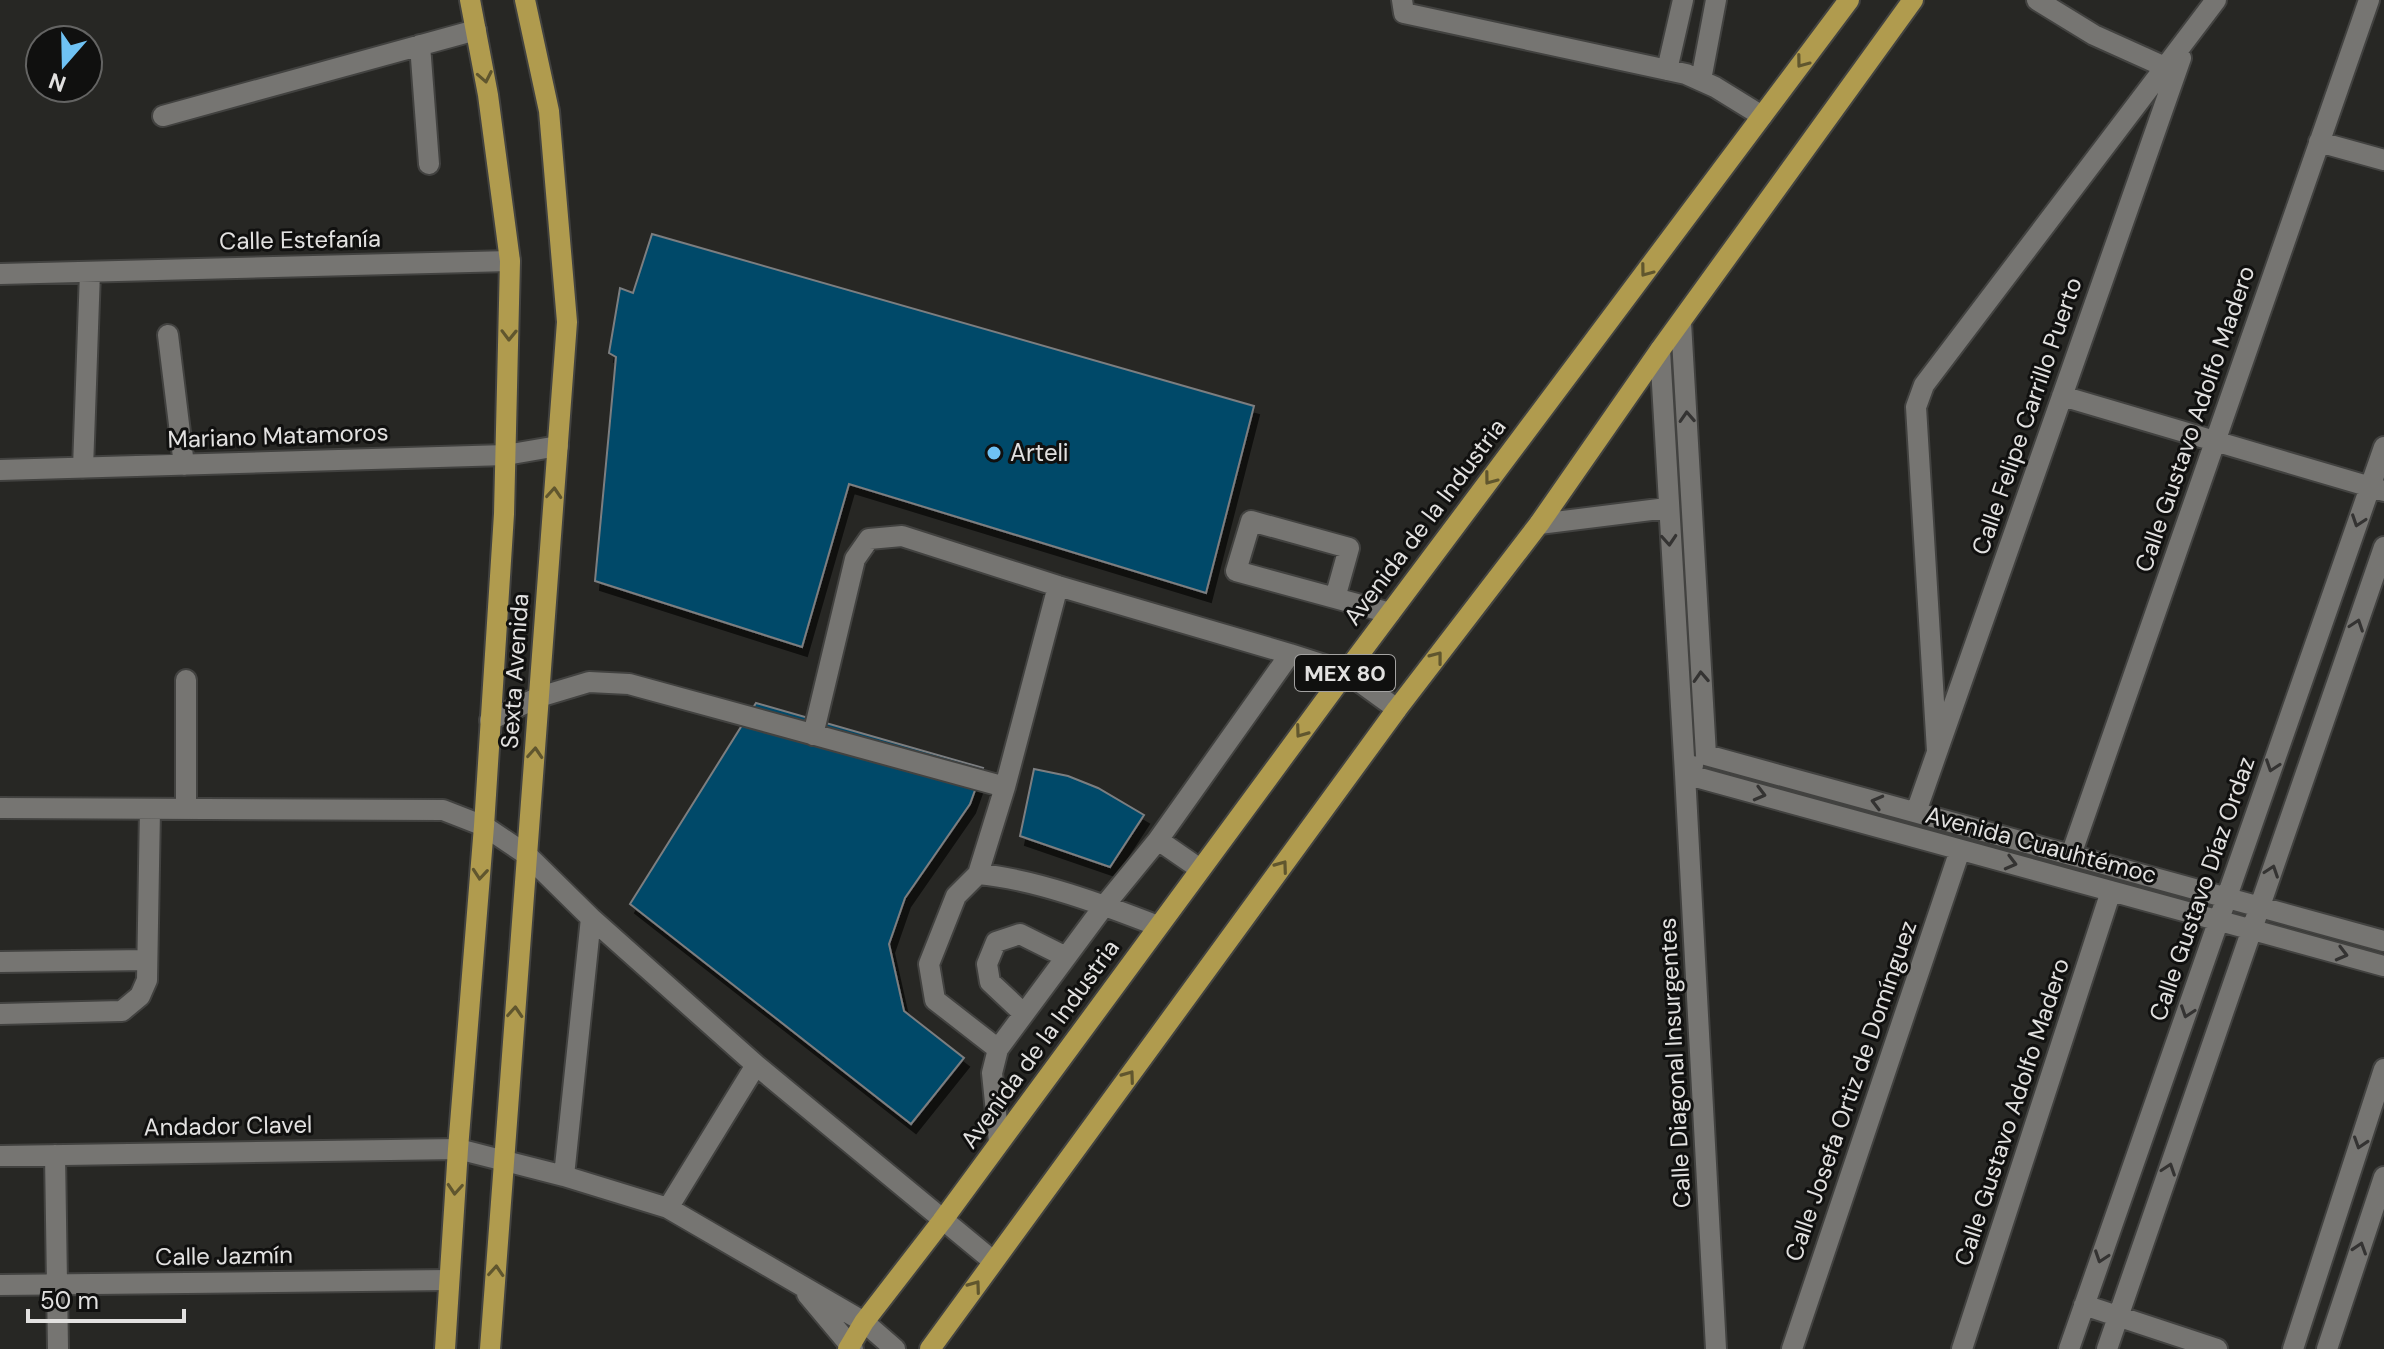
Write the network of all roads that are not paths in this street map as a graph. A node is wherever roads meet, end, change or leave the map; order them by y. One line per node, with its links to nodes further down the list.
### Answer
1 (470, 0): 11 (main road, Sexta Avenida)
2 (525, 0): 30 (main road, Sexta Avenida)
3 (1402, 0): 15 (street)
4 (1683, 0): 15 (street)
5 (1716, 0): 16 (street)
6 (1849, 0): 18 (main road, Avenida de la Industria / MEX 80, one-way to 18)
7 (1913, 0): 25 (main road, MEX 80)
8 (2037, 0): 14 (street)
9 (2216, 0): 12 (street, Calle Felipe Carrillo Puerto)
10 (2369, 0): 19 (street, Calle Gustavo Adolfo Madero)
11 (476, 30): 13 (street); 22 (main road, Sexta Avenida, one-way to 22)
12 (2188, 38): 14 (street, Calle Felipe Carrillo Puerto); 28 (street, Calle Felipe Carrillo Puerto)
13 (420, 45): 17 (street); 21 (street)
14 (2165, 67): 50 (street, Calle Felipe Carrillo Puerto)
15 (1667, 70): 16 (street)
16 (1701, 80): 18 (street)
17 (163, 116)
18 (1762, 116): 42 (main road, Avenida de la Industria / MEX 80, one-way to 42)
19 (2319, 142): 20 (street); 29 (street, Calle Gustavo Adolfo Madero)
20 (2384, 160)
21 (429, 164)
22 (510, 261): 23 (street, Calle Estefanía); 32 (main road, Sexta Avenida, one-way to 32)
23 (90, 272): 24 (street, Calle Estefanía); 34 (street)
24 (0, 274)
25 (1681, 322): 27 (main road, MEX 80); 51 (street, one-way to 25)
26 (168, 335): 33 (street)
27 (1660, 350): 37 (street, Calle Diagonal Insurgentes); 38 (main road, MEX 80)
28 (2062, 396): 29 (street); 50 (street, Calle Felipe Carrillo Puerto)
29 (2215, 441): 36 (street); 64 (street, Calle Gustavo Adolfo Madero)
30 (558, 446): 32 (street, Mariano Matamoros); 46 (main road, Sexta Avenida, one-way to 30)
31 (2384, 447): 36 (street, Calle Gustavo Díaz Ordaz)
32 (506, 455): 33 (street, Mariano Matamoros); 48 (main road, Sexta Avenida)
33 (184, 465): 34 (street, Mariano Matamoros)
34 (83, 468): 35 (street, Mariano Matamoros)
35 (0, 470)
36 (2377, 489): 68 (street, Calle Gustavo Díaz Ordaz, one-way to 68)
37 (1667, 508): 38 (street); 52 (street, Calle Diagonal Insurgentes, one-way to 52)
38 (1539, 524): 47 (main road, MEX 80, one-way to 38)
39 (2384, 547): 70 (street, one-way to 39)
40 (1058, 586): 43 (street); 49 (street); 53 (street)
41 (1335, 598): 41 (street); 42 (street)
42 (1390, 613): 44 (main road, Avenida de la Industria / MEX 80)
43 (1290, 654): 44 (street); 60 (street)
44 (1346, 672): 47 (street); 65 (main road, Avenida de la Industria / MEX 80, one-way to 65)
45 (186, 680): 56 (street)
46 (539, 697): 48 (street); 49 (street); 63 (main road, Sexta Avenida, one-way to 46)
47 (1397, 709): 95 (main road, MEX 80, one-way to 47)
48 (490, 720): 59 (main road, Sexta Avenida)
49 (813, 735): 53 (street)
50 (1937, 751): 57 (street, Calle Felipe Carrillo Puerto)
51 (1706, 755): 52 (street); 57 (street, Avenida Cuauhtémoc, one-way to 51)
52 (1685, 774): 61 (street, Avenida Cuauhtémoc, one-way to 61); 111 (street, Calle Diagonal Insurgentes)
53 (1005, 787): 66 (street)
54 (0, 808): 55 (street)
55 (150, 809): 56 (street); 77 (street)
56 (186, 809): 59 (street)
57 (1916, 812): 58 (street, Avenida Cuauhtémoc)
58 (1941, 819): 61 (street); 64 (street, Avenida Cuauhtémoc)
59 (484, 826): 63 (street); 86 (main road, Sexta Avenida, one-way to 86)
60 (1158, 840): 65 (street); 69 (street)
61 (1933, 842): 62 (street, Avenida Cuauhtémoc)
62 (1960, 850): 67 (street, Avenida Cuauhtémoc, one-way to 67); 112 (street, Calle Josefa Ortiz de Domínguez)
63 (527, 855): 71 (street); 89 (main road, Sexta Avenida, one-way to 63)
64 (2071, 855): 68 (street, Avenida Cuauhtémoc)
65 (1200, 869): 73 (main road, Avenida de la Industria / MEX 80)
66 (978, 874): 69 (street); 82 (street)
67 (2111, 891): 72 (street, Avenida Cuauhtémoc); 113 (street, Calle Gustavo Adolfo Madero)
68 (2226, 898): 70 (street, Avenida Cuauhtémoc); 72 (street, Calle Gustavo Díaz Ordaz)
69 (1104, 906): 73 (street); 76 (street)
70 (2260, 907): 74 (street); 75 (street, Avenida Cuauhtémoc)
71 (591, 918): 83 (street); 90 (street)
72 (2218, 920): 74 (street, Avenida Cuauhtémoc); 102 (street, Calle Gustavo Díaz Ordaz, one-way to 102)
73 (1158, 926): 85 (main road, Avenida de la Industria / MEX 80)
74 (2252, 930): 79 (street, Avenida Cuauhtémoc, one-way to 79); 103 (street, one-way to 74)
75 (2384, 941)
76 (1066, 957): 81 (street); 81 (street)
77 (147, 960): 78 (street); 80 (street)
78 (0, 962)
79 (2384, 966)
80 (0, 1014)
81 (1024, 1014): 82 (street)
82 (998, 1049): 85 (street)
83 (756, 1065): 93 (street); 94 (street)
84 (2383, 1078): 91 (street, one-way to 91)
85 (999, 1142): 94 (main road, Avenida de la Industria / MEX 80)
86 (458, 1149): 87 (street, Andador Clavel); 89 (street, Andador Clavel); 97 (main road, Sexta Avenida, one-way to 97)
87 (55, 1155): 88 (street, Andador Clavel); 99 (street)
88 (0, 1156)
89 (504, 1160): 90 (street, Andador Clavel); 108 (main road, Sexta Avenida, one-way to 89)
90 (564, 1176): 93 (street, Andador Clavel)
91 (2347, 1184): 92 (street); 96 (street)
92 (2381, 1186): 100 (street, one-way to 92)
93 (668, 1208): 98 (street, Andador Clavel)
94 (942, 1221): 95 (street); 104 (main road, Avenida de la Industria / MEX 80)
95 (993, 1261): 110 (main road, MEX 80, one-way to 95)
96 (2318, 1273): 100 (street); 117 (street)
97 (449, 1280): 99 (street, Calle Jazmín); 107 (main road, Sexta Avenida)
98 (796, 1281): 104 (street, Andador Clavel); 105 (street)
99 (57, 1284): 101 (street, Calle Jazmín); 106 (street)
100 (2348, 1284): 118 (street)
101 (0, 1285)
102 (2084, 1305): 103 (street); 114 (street, Calle Gustavo Díaz Ordaz)
103 (2119, 1317): 115 (street); 116 (street)
104 (864, 1322): 105 (main road, Avenida de la Industria / MEX 80); 109 (street, Andador Clavel)
105 (850, 1348)
106 (58, 1349)
107 (445, 1349)
108 (490, 1349)
109 (895, 1349)
110 (930, 1349)
111 (1716, 1349)
112 (1792, 1349)
113 (1962, 1349)
114 (2069, 1349)
115 (2107, 1349)
116 (2217, 1349)
117 (2293, 1349)
118 (2327, 1349)

